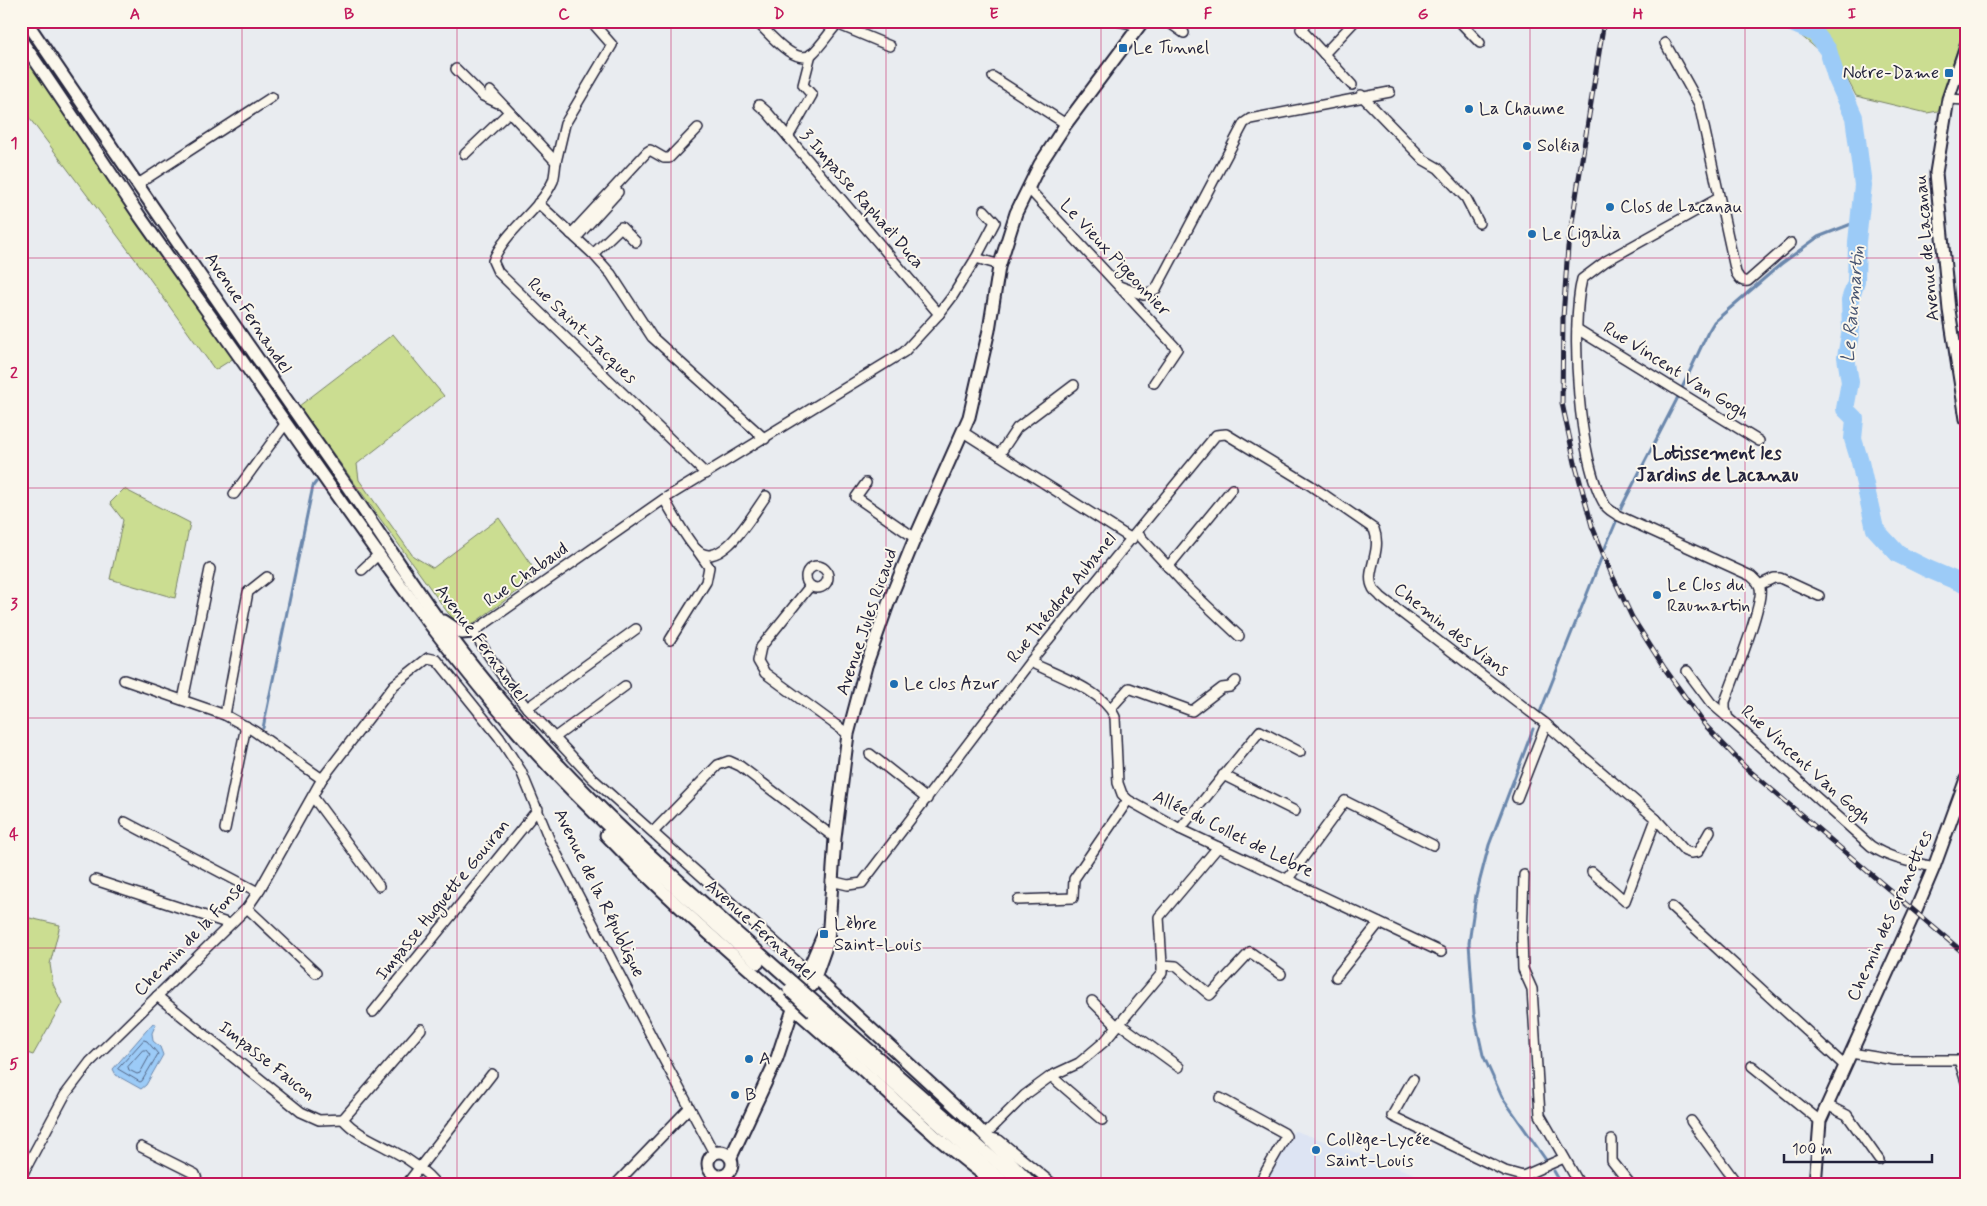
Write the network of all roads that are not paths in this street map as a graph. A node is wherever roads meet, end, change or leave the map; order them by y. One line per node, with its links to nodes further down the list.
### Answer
1 (26, 21): 35 (main road, Avenue Fernandel)
2 (591, 21): 34 (street, Rue Saint-Jacques)
3 (756, 21): 17 (street)
4 (1117, 21): 10 (street)
5 (1167, 21): 11 (street)
6 (1308, 21): 18 (street)
7 (1355, 21): 18 (street)
8 (1459, 21): 13 (street)
9 (838, 23): 15 (street); 17 (street)
10 (1141, 24): 30 (main road, Avenue Jules Ricaud)
11 (1184, 33)
12 (21, 40): 54 (main road, Avenue Fernandel)
13 (1480, 43)
14 (1665, 43): 38 (street)
15 (890, 46)
16 (1966, 46): 26 (main road, Avenue de Lacanau)
17 (811, 54): 32 (street)
18 (1324, 54): 21 (street)
19 (456, 69): 29 (street)
20 (993, 77): 30 (street)
21 (1352, 85)
22 (490, 90): 29 (street)
23 (1390, 92): 24 (street)
24 (1361, 95): 41 (street); 48 (street)
25 (272, 97): 35 (street)
26 (1948, 99): 27 (street); 53 (main road, Avenue de Lacanau)
27 (1966, 100)
28 (759, 106): 32 (street, 3 Impasse Raphaël Duca)
29 (506, 109): 33 (street); 34 (street)
30 (1066, 124): 36 (main road, Avenue Jules Ricaud)
31 (698, 128): 42 (street)
32 (788, 137): 49 (street, 3 Impasse Raphaël Duca)
33 (465, 154)
34 (556, 162): 39 (street, Rue Saint-Jacques)
35 (138, 184): 76 (main road, Avenue Fernandel)
36 (1029, 189): 47 (main road, Avenue Jules Ricaud); 48 (street, Le Vieux Pigeonnier)
37 (618, 192): 42 (street)
38 (1719, 198): 44 (street); 50 (street, Rue Vincent Van Gogh)
39 (538, 203): 42 (street); 59 (street, Rue Saint-Jacques)
40 (984, 210): 46 (street, Rue Chabaud)
41 (1479, 223)
42 (573, 236): 45 (street)
43 (636, 242): 45 (street)
44 (1792, 243)
45 (593, 254): 56 (street)
46 (976, 258): 47 (street); 49 (street, Rue Chabaud)
47 (1000, 265): 55 (main road, Avenue Jules Ricaud)
48 (1119, 286): 51 (street, Le Vieux Pigeonnier)
49 (939, 314): 56 (street, Rue Chabaud)
50 (1577, 329): 57 (street, Rue Vincent Van Gogh); 73 (street, Rue Vincent Van Gogh)
51 (1154, 383)
52 (1074, 385): 58 (street)
53 (1966, 419)
54 (286, 423): 62 (street); 68 (main road, Avenue Fernandel)
55 (963, 432): 58 (street, Rue Théodore Aubanel); 66 (main road, Avenue Jules Ricaud)
56 (764, 439): 59 (street, Rue Chabaud)
57 (1759, 441)
58 (999, 455): 65 (street, Rue Théodore Aubanel)
59 (706, 474): 64 (street, Rue Chabaud)
60 (866, 483): 66 (street)
61 (1232, 489): 69 (street)
62 (234, 494)
63 (766, 496): 67 (street)
64 (664, 499): 67 (street); 78 (street, Rue Chabaud)
65 (1134, 536): 69 (street); 82 (street, Rue Théodore Aubanel); 92 (street, Chemin des Vians)
66 (915, 538): 94 (main road, Avenue Jules Ricaud)
67 (696, 549): 80 (street)
68 (379, 554): 71 (street); 96 (main road, Avenue Fernandel)
69 (1168, 566): 79 (street)
70 (210, 568): 87 (street)
71 (362, 570)
72 (267, 577): 90 (street)
73 (1759, 585): 75 (street); 91 (street, Rue Vincent Van Gogh)
74 (810, 586): 94 (street)
75 (1819, 596)
76 (434, 613): 78 (main road); 136 (main road, Avenue Fernandel)
77 (636, 629): 88 (street)
78 (473, 632): 88 (street)
79 (1238, 636)
80 (670, 640)
81 (437, 660): 100 (street, Chemin de la Fonse); 106 (street, Avenue de la République)
82 (1030, 662): 89 (street); 104 (street, Rue Théodore Aubanel)
83 (1687, 671): 91 (street)
84 (124, 680): 87 (street)
85 (1236, 681): 89 (street)
86 (625, 686): 95 (street)
87 (183, 700): 90 (street)
88 (527, 708): 95 (street)
89 (1111, 708): 105 (street, Allée du Collet de Lebre)
90 (225, 715): 93 (street)
91 (1728, 718): 117 (street, Rue Vincent Van Gogh)
92 (1546, 724): 103 (street); 108 (street, Chemin des Vians)
93 (246, 726): 100 (street); 110 (street)
94 (848, 734): 114 (main road, Avenue Jules Ricaud)
95 (554, 738): 113 (street)
96 (530, 746): 136 (main road, Avenue Fernandel); 139 (main road)
97 (1300, 752): 99 (street)
98 (870, 754): 104 (street)
99 (1223, 775): 107 (street); 111 (street)
100 (322, 779): 102 (street, Chemin de la Fonse)
101 (1966, 779): 117 (main road, Chemin des Granettes)
102 (313, 797): 123 (street); 124 (street, Chemin de la Fonse)
103 (1517, 798)
104 (927, 799): 122 (street, Rue Théodore Aubanel)
105 (1128, 800): 111 (street, Allée du Collet de Lebre); 125 (street)
106 (538, 809): 140 (street, Impasse Huguette Gouiran); 154 (street, Avenue de la République)
107 (1295, 811)
108 (1656, 819): 112 (street, Chemin des Vians); 118 (street)
109 (125, 822): 124 (street)
110 (225, 829)
111 (1180, 830): 116 (street, Allée du Collet de Lebre)
112 (1710, 831)
113 (653, 832): 114 (street); 135 (street)
114 (835, 838): 122 (main road, Avenue Jules Ricaud)
115 (1433, 844): 121 (street)
116 (1218, 847): 121 (street, Allée du Collet de Lebre); 131 (street)
117 (1934, 867): 143 (main road, Chemin des Granettes)
118 (1592, 872)
119 (1524, 875): 164 (street)
120 (95, 880): 129 (street)
121 (1287, 880): 128 (street, Allée du Collet de Lebre)
122 (831, 881): 135 (main road, Avenue Jules Ricaud)
123 (379, 886)
124 (258, 892): 127 (street, Chemin de la Fonse)
125 (1018, 900)
126 (1672, 907): 146 (street)
127 (247, 908): 129 (street, Chemin de la Fonse); 132 (street)
128 (1378, 923): 130 (street, Allée du Collet de Lebre); 134 (street)
129 (230, 924): 137 (street, Chemin de la Fonse)
130 (1441, 952)
131 (1162, 965): 133 (street); 141 (street)
132 (316, 974)
133 (1281, 974)
134 (1336, 977)
135 (810, 979): 159 (main road)
136 (790, 986): 139 (main road, Avenue Fernandel, bridge)
137 (157, 996): 155 (street, Impasse Faucon); 167 (street, Chemin de la Fonse)
138 (1092, 1001): 141 (street)
139 (803, 1008): 163 (main road); 173 (main road); 174 (main road, Avenue Fernandel); 175 (main road, Avenue Fernandel)
140 (373, 1012)
141 (1119, 1025): 147 (street); 149 (street)
142 (422, 1030): 155 (street)
143 (1851, 1054): 144 (street); 146 (main road, Chemin des Granettes)
144 (1962, 1060): 151 (street)
145 (1752, 1066): 157 (street)
146 (1845, 1066): 153 (main road, Chemin des Granettes)
147 (1179, 1067)
148 (492, 1074): 166 (street)
149 (1051, 1076): 156 (street); 159 (street)
150 (1413, 1079): 164 (street)
151 (1966, 1082)
152 (1220, 1098): 178 (street)
153 (1827, 1104): 157 (main road, Chemin des Granettes); 165 (street)
154 (689, 1108): 162 (street, Avenue de la République); 172 (street)
155 (343, 1119): 166 (street)
156 (1102, 1120)
157 (1820, 1121): 182 (main road, Chemin des Granettes)
158 (1691, 1122): 181 (street)
159 (985, 1136): 176 (main road); 177 (street)
160 (1612, 1140): 180 (street)
161 (141, 1147): 169 (street)
162 (714, 1153): 163 (main road); 168 (main road)
163 (731, 1157): 168 (main road)
164 (1564, 1158): 179 (street)
165 (1879, 1160)
166 (419, 1168): 170 (street); 171 (street)
167 (21, 1177)
168 (720, 1180)
169 (199, 1185)
170 (406, 1185)
171 (437, 1185)
172 (615, 1185)
173 (998, 1185)
174 (1007, 1185)
175 (1023, 1185)
176 (1033, 1185)
177 (1054, 1185)
178 (1258, 1185)
179 (1580, 1185)
180 (1631, 1185)
181 (1738, 1185)
182 (1815, 1185)

